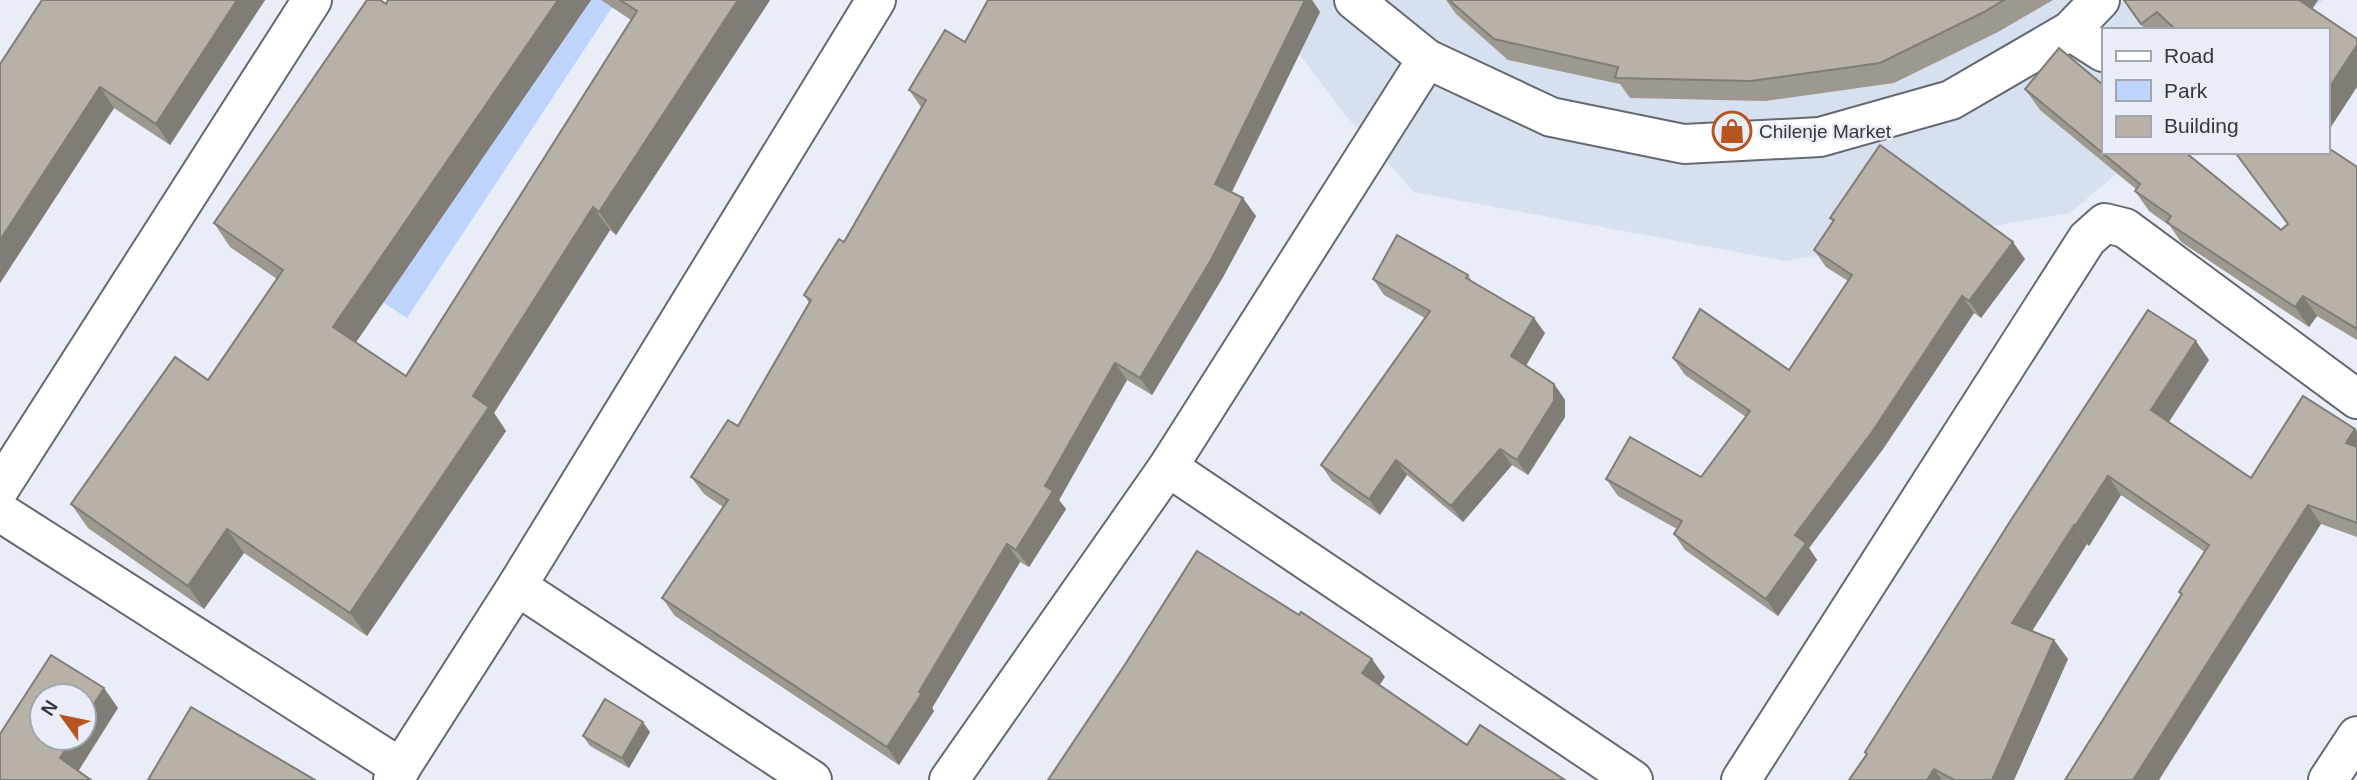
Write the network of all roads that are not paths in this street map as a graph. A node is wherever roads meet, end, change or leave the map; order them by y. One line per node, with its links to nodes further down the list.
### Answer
1 (312, 0): 10 (street)
2 (876, 0): 12 (street)
3 (1354, 0): 7 (street)
4 (2100, 0): 5 (street)
5 (2070, 31): 6 (street); 7 (street)
6 (2102, 51)
7 (1427, 60): 9 (street)
8 (2357, 399): 18 (street)
9 (1168, 467): 16 (street); 17 (street)
10 (0, 488)
11 (0, 512): 14 (street)
12 (517, 586): 14 (street); 15 (street)
13 (2357, 736): 19 (street)
14 (397, 774)
15 (812, 780)
16 (948, 780)
17 (1633, 780)
18 (1741, 780)
19 (2328, 780)

